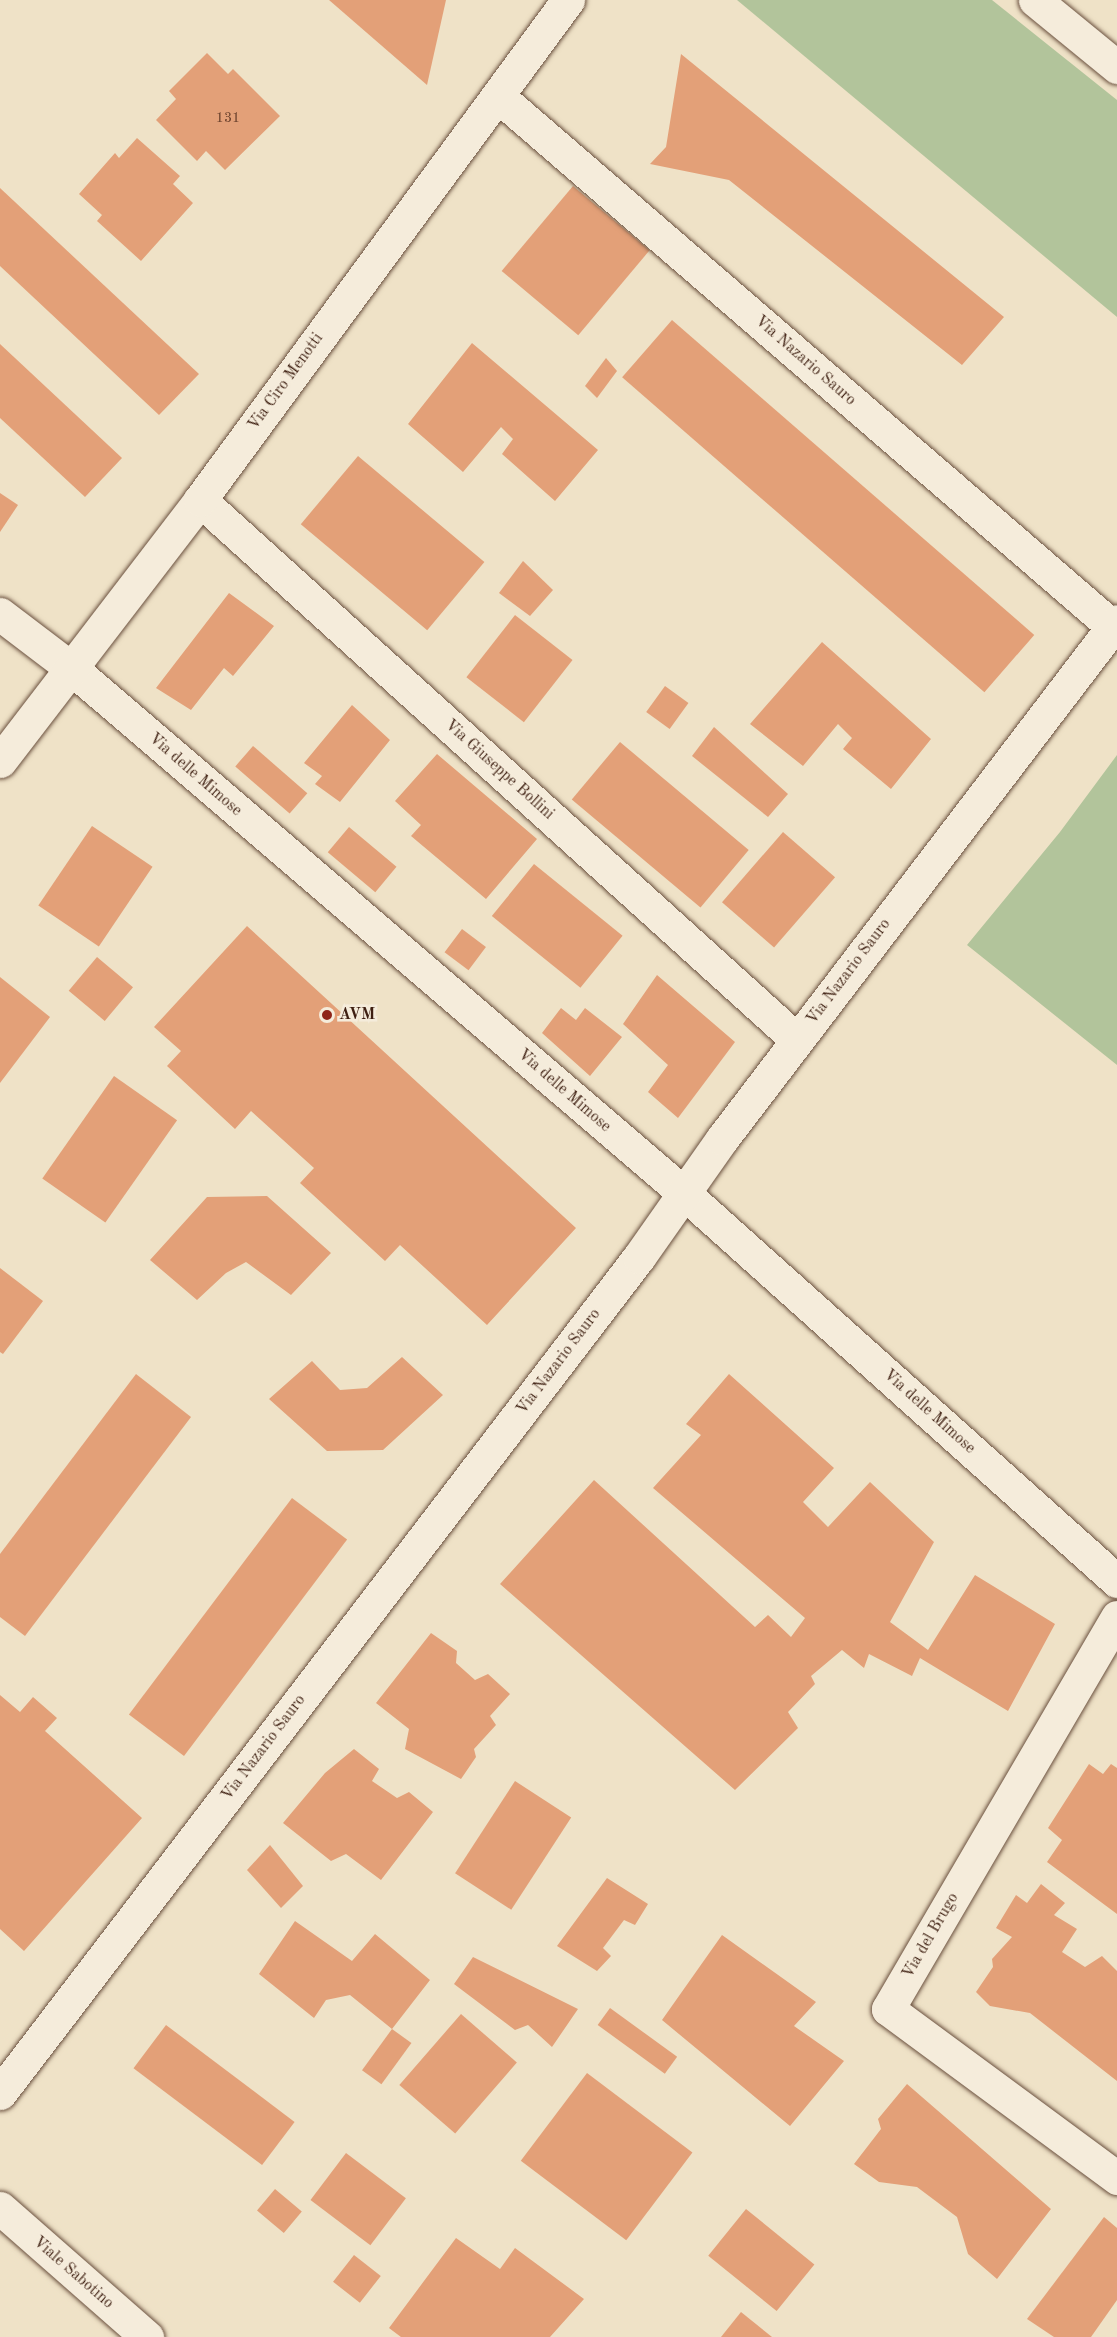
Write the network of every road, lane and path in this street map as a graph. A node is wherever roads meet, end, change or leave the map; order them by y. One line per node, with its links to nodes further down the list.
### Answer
1 (568, 0): 4 (street, Via Ciro Menotti)
2 (1035, 0): 3 (street)
3 (1117, 68)
4 (498, 96): 5 (street, Via Ciro Menotti); 7 (street, Via Nazario Sauro)
5 (200, 500): 8 (street, Via Ciro Menotti); 10 (street, Via Giuseppe Bollini)
6 (0, 614): 8 (street, Via delle Mimose)
7 (1115, 624): 10 (street, Via Nazario Sauro)
8 (70, 668): 9 (street, Via Ciro Menotti); 11 (street, Via delle Mimose)
9 (0, 760)
10 (797, 1040): 11 (street, Via Nazario Sauro)
11 (685, 1194): 12 (street, Via delle Mimose); 14 (street, Via Nazario Sauro)
12 (1117, 1581)
13 (1117, 1617): 15 (street, Via del Brugo)
14 (0, 2093)
15 (1117, 2178)
16 (0, 2208): 17 (street, Viale Sabotino)
17 (147, 2337)

